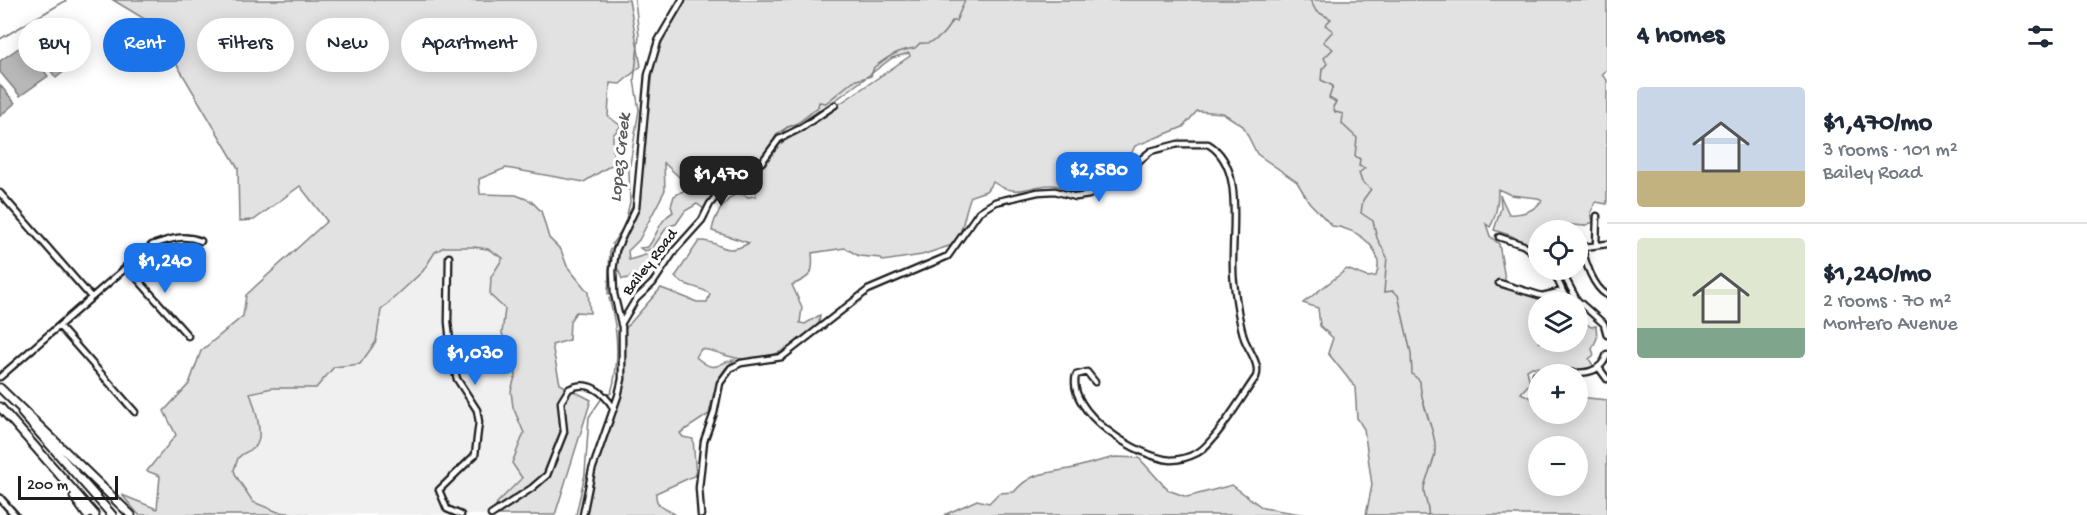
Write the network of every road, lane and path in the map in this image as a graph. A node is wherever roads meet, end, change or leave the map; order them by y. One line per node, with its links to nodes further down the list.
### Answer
1 (682, 0): 20 (street)
2 (835, 105): 20 (street, Bailey Road)
3 (0, 193): 17 (street)
4 (1597, 216): 8 (street)
5 (1499, 237): 10 (street)
6 (201, 241): 13 (street)
7 (1607, 244): 8 (street)
8 (1596, 245): 9 (street)
9 (1588, 246)
10 (1528, 249)
11 (449, 257): 41 (street)
12 (1588, 265): 16 (street)
13 (126, 266): 17 (street); 23 (street)
14 (1498, 283): 15 (street)
15 (1528, 292)
16 (1607, 295)
17 (91, 297): 21 (street)
18 (1588, 308): 19 (street)
19 (1605, 321): 22 (street)
20 (621, 324): 32 (street)
21 (59, 326): 27 (street); 33 (street)
22 (1607, 335)
23 (188, 336)
24 (1607, 354): 25 (street)
25 (1599, 368): 26 (street); 28 (street)
26 (1588, 371)
27 (0, 377)
28 (1607, 379)
29 (1095, 382): 44 (street)
30 (0, 388): 39 (highway); 40 (highway)
31 (0, 407): 34 (highway)
32 (614, 409): 42 (street); 43 (street)
33 (135, 412)
34 (70, 489): 37 (highway); 38 (highway)
35 (0, 498): 36 (main road)
36 (15, 515)
37 (87, 515)
38 (95, 515)
39 (111, 515)
40 (131, 515)
41 (461, 515)
42 (491, 515)
43 (583, 515)
44 (701, 515)

